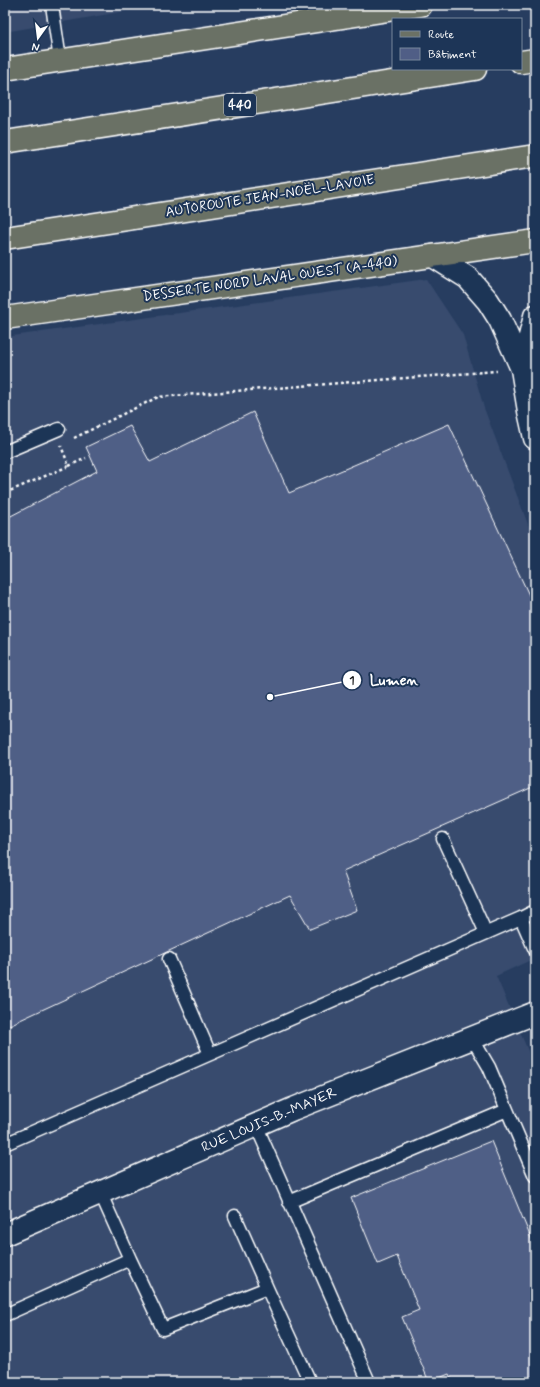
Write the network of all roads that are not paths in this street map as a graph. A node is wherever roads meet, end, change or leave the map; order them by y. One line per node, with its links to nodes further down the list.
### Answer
1 (52, 5): 3 (lane)
2 (421, 5): 3 (main road)
3 (60, 60): 4 (main road)
4 (5, 69)
5 (469, 70): 6 (main road, 440)
6 (5, 142)
7 (535, 156): 8 (main road, AUTOROUTE JEAN-NOËL-LAVOIE)
8 (5, 238)
9 (535, 241): 10 (main road, DESSERTE NORD LAVAL OUEST (A-440))
10 (433, 256): 12 (main road, DESSERTE NORD LAVAL OUEST (A-440)); 13 (street)
11 (535, 316): 13 (street)
12 (5, 318)
13 (522, 369): 15 (street)
14 (59, 429): 16 (lane)
15 (535, 438)
16 (5, 452)
17 (443, 838): 20 (lane)
18 (535, 911): 19 (lane)
19 (521, 918): 20 (lane); 21 (lane)
20 (486, 932): 25 (lane)
21 (535, 950)
22 (170, 959): 25 (lane)
23 (535, 1013): 24 (street, RUE LOUIS-B.-MAYER)
24 (472, 1038): 26 (lane); 27 (street, RUE LOUIS-B.-MAYER)
25 (210, 1054): 28 (lane)
26 (507, 1110): 29 (lane); 31 (lane)
27 (256, 1125): 30 (street, RUE LOUIS-B.-MAYER); 31 (lane)
28 (5, 1144)
29 (535, 1176)
30 (100, 1192): 33 (street, RUE LOUIS-B.-MAYER); 34 (lane)
31 (289, 1202): 38 (lane)
32 (235, 1216): 35 (lane)
33 (5, 1234)
34 (130, 1258): 35 (lane); 36 (lane)
35 (267, 1288): 37 (lane)
36 (5, 1315)
37 (310, 1382)
38 (369, 1382)

